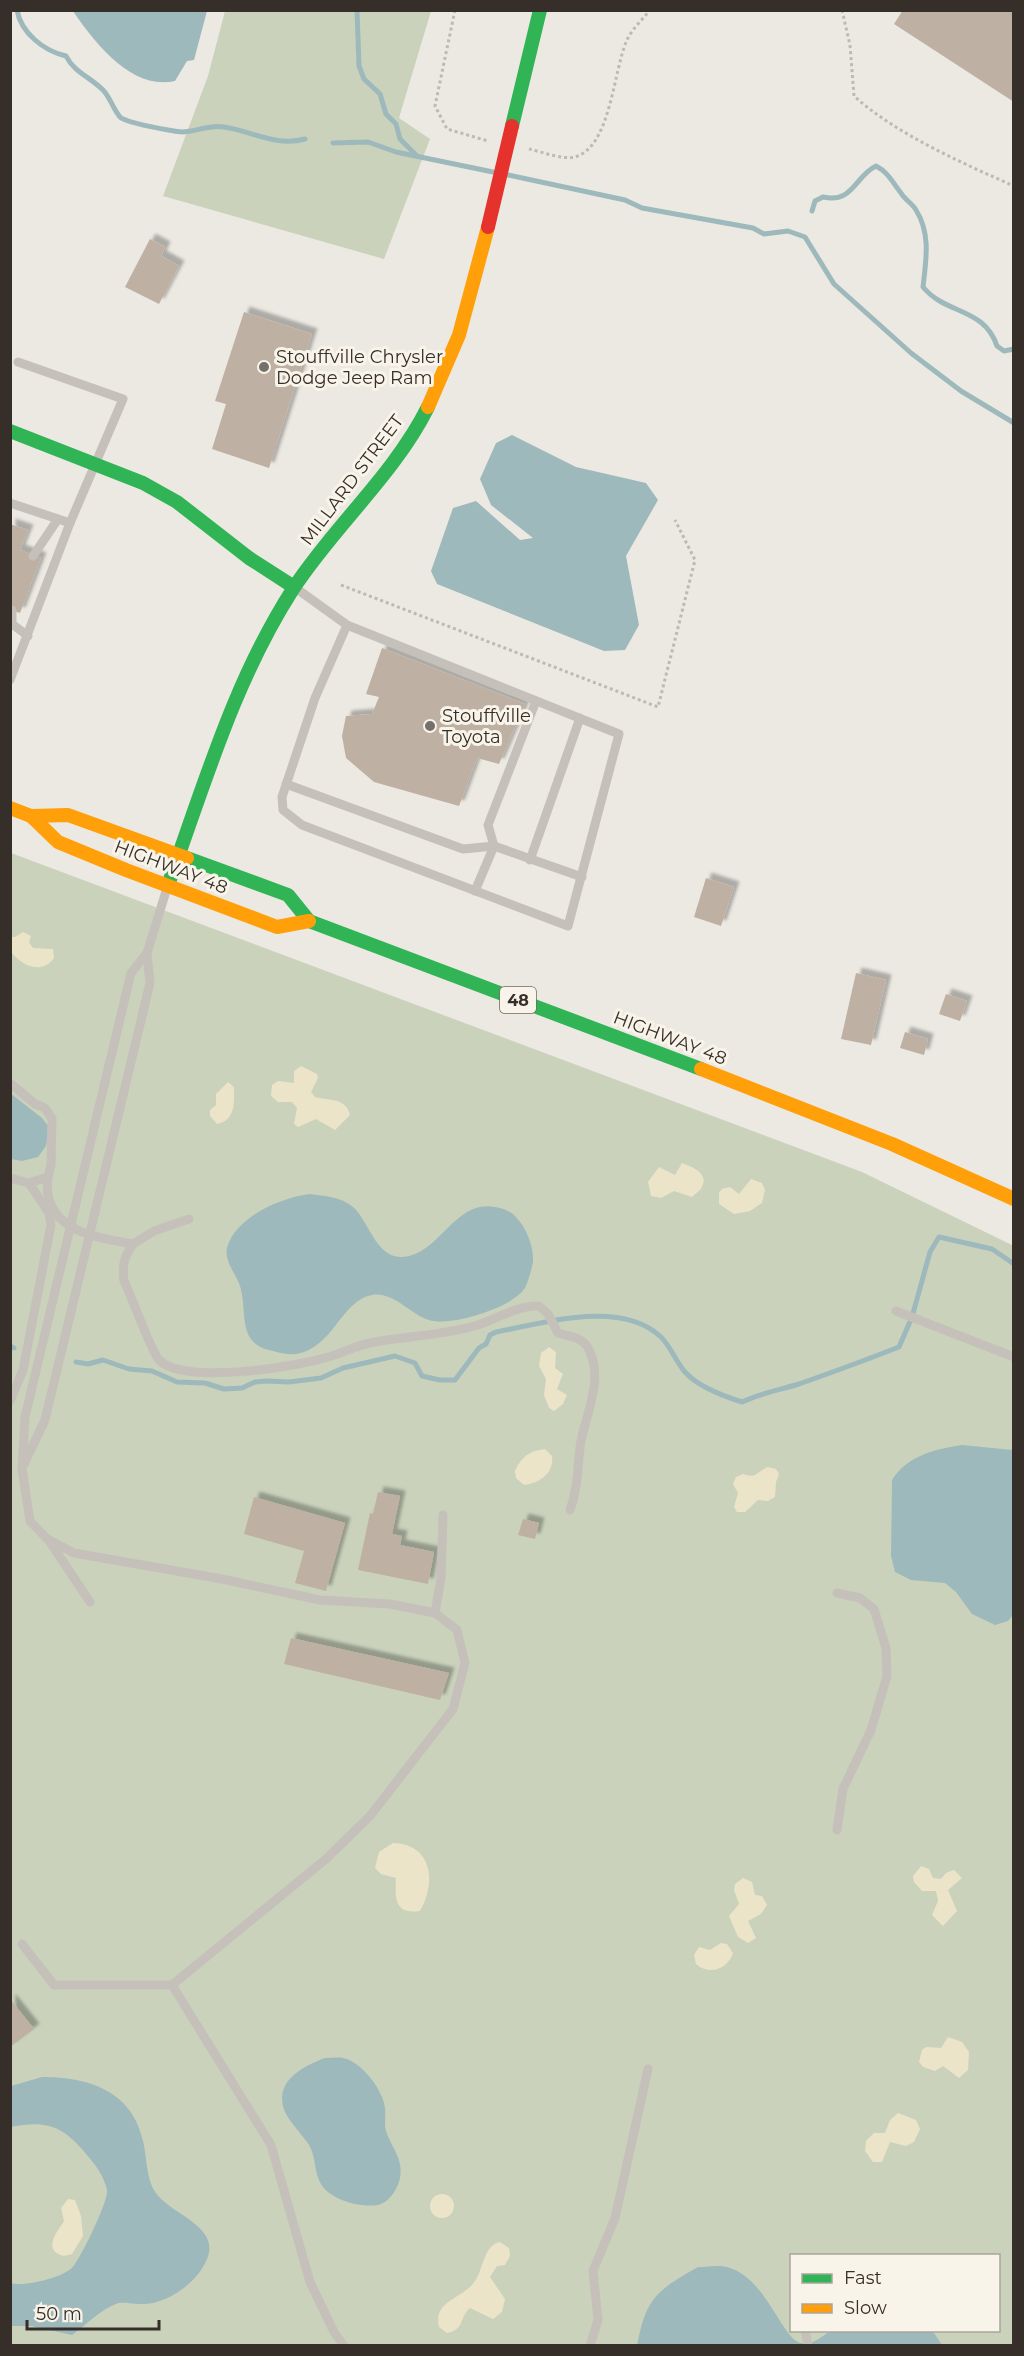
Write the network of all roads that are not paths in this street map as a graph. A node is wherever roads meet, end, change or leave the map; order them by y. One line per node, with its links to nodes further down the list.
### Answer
1 (540, 10): 9 (main road, MILLARD STREET, bridge)
2 (18, 362): 4 (lane)
3 (10, 431): 4 (main road)
4 (95, 462): 7 (lane); 9 (main road)
5 (10, 503): 6 (lane)
6 (58, 519): 7 (lane); 8 (lane)
7 (70, 523): 12 (lane)
8 (33, 556)
9 (294, 587): 11 (lane); 20 (main road, MILLARD STREET)
10 (12, 610): 12 (lane)
11 (347, 625): 14 (lane); 16 (lane)
12 (28, 636): 13 (lane)
13 (10, 680)
14 (536, 701): 15 (lane); 19 (lane)
15 (580, 718): 21 (lane); 22 (lane)
16 (286, 784): 19 (lane); 24 (lane)
17 (10, 808): 18 (main road, HIGHWAY 48 / 48)
18 (31, 816): 20 (main road, HIGHWAY 48 / 48); 23 (main road, HIGHWAY 48 / 48)
19 (494, 846): 21 (lane); 24 (lane)
20 (179, 856): 23 (main road, MILLARD STREET); 25 (main road, HIGHWAY 48 / 48)
21 (530, 860): 22 (lane)
22 (582, 877): 24 (lane)
23 (168, 885): 25 (main road, HIGHWAY 48 / 48); 26 (lane)
24 (475, 891)
25 (309, 921): 31 (main road, HIGHWAY 48 / 48)
26 (147, 953): 33 (lane); 34 (lane)
27 (10, 1083): 28 (lane)
28 (48, 1177): 30 (lane); 33 (lane)
29 (10, 1178): 30 (lane)
30 (29, 1183): 38 (lane)
31 (1014, 1199)
32 (189, 1219): 35 (lane)
33 (70, 1226): 34 (lane); 40 (lane)
34 (90, 1233): 35 (lane); 40 (lane)
35 (133, 1244): 41 (lane)
36 (898, 1312): 37 (lane)
37 (1014, 1357)
38 (10, 1401)
39 (10, 1460): 40 (lane)
40 (22, 1464): 43 (lane)
41 (570, 1510)
42 (443, 1515): 46 (lane)
43 (47, 1539): 45 (lane); 46 (lane)
44 (837, 1593): 47 (lane)
45 (90, 1602)
46 (435, 1613): 49 (lane)
47 (837, 1830)
48 (22, 1944): 49 (lane)
49 (172, 1985): 51 (lane)
50 (648, 2069): 52 (lane)
51 (344, 2346)
52 (590, 2346)

